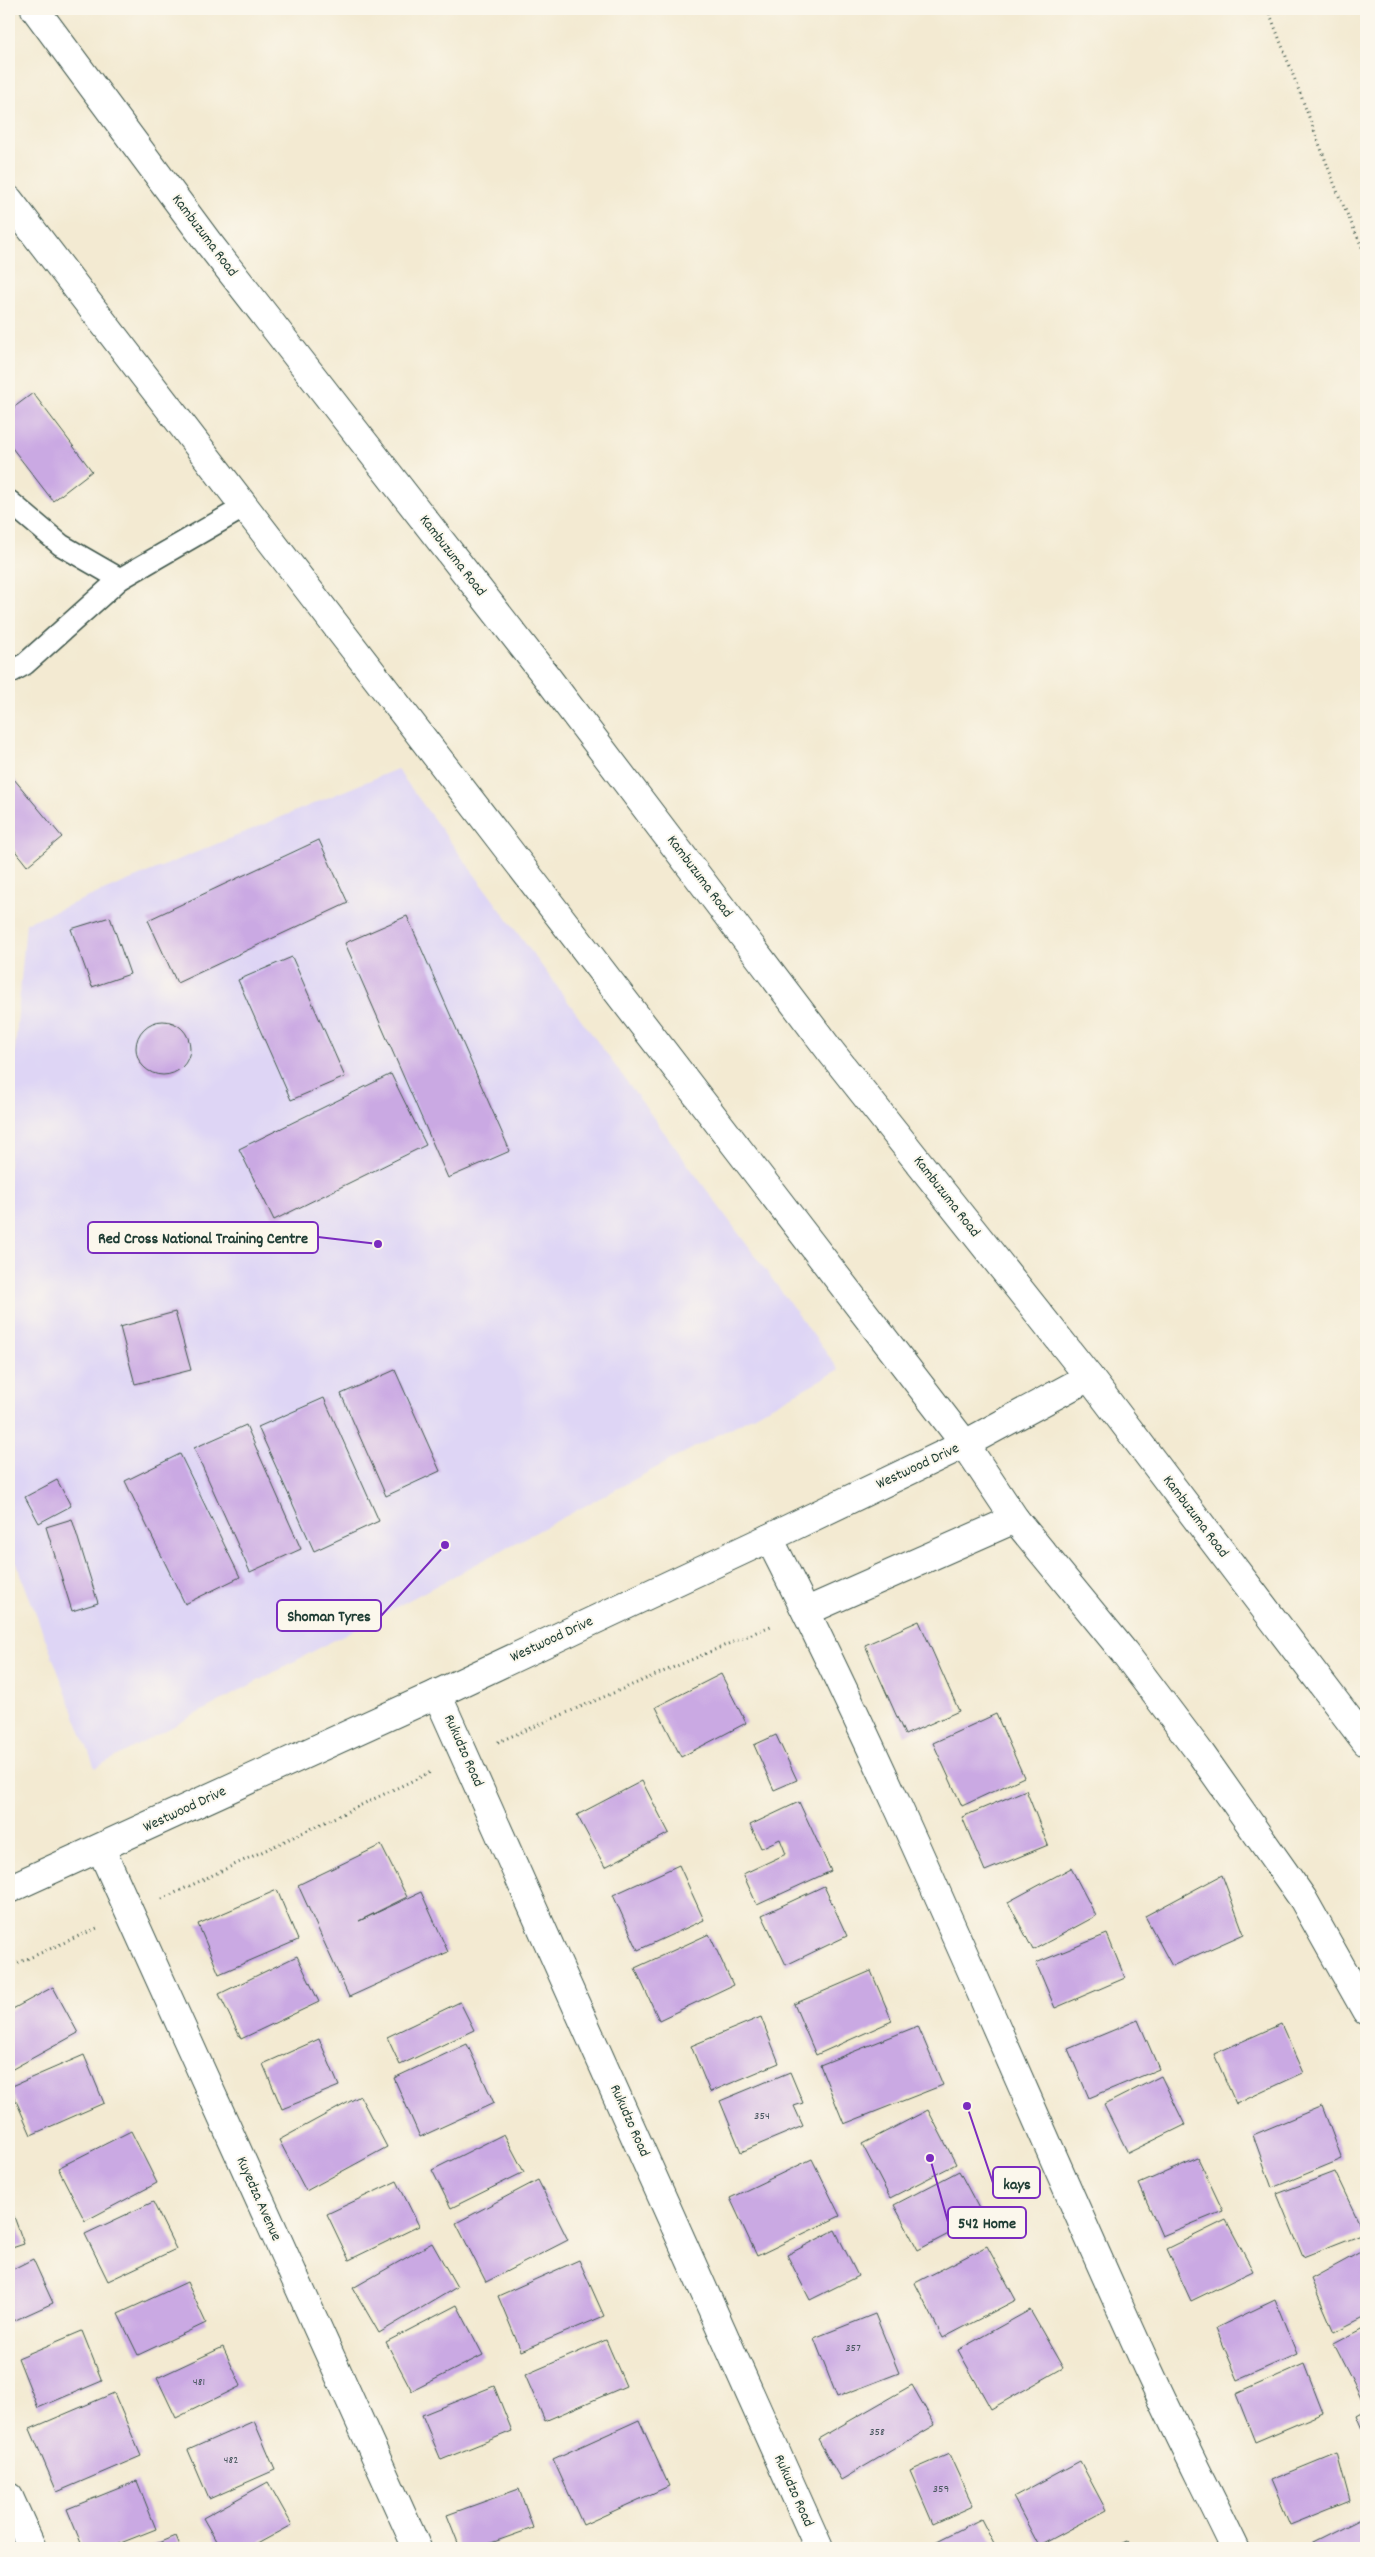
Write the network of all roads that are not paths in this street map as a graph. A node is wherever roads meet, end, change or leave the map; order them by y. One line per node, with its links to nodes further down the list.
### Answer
1 (35, 9): 7 (street, Kambuzuma Road)
2 (9, 200): 4 (street)
3 (9, 500): 5 (lane)
4 (246, 506): 5 (lane); 8 (street)
5 (120, 579): 6 (lane)
6 (9, 673)
7 (1089, 1377): 8 (street, Westwood Drive); 13 (street, Kambuzuma Road)
8 (965, 1444): 9 (street); 10 (street, Westwood Drive)
9 (1015, 1519): 11 (street); 16 (street)
10 (769, 1538): 11 (street); 12 (street, Westwood Drive)
11 (806, 1611): 21 (street)
12 (438, 1694): 14 (street, Westwood Drive); 20 (street, Rukudzo Road)
13 (1366, 1742)
14 (101, 1848): 15 (street, Westwood Drive); 19 (street, Kuyedza Avenue)
15 (9, 1889)
16 (1366, 2011)
17 (9, 2497): 18 (street)
18 (32, 2548)
19 (417, 2548)
20 (819, 2548)
21 (1235, 2548)

